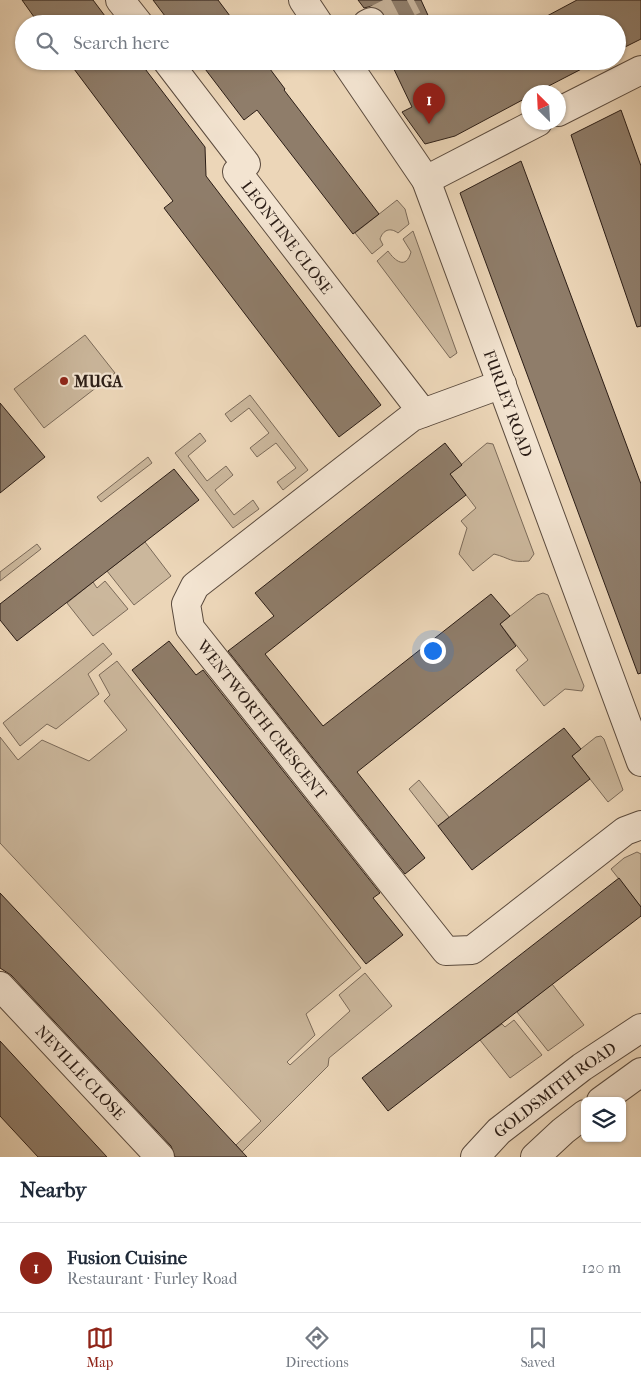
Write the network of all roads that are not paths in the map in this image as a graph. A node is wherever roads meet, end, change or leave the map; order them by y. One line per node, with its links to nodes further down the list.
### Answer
1 (120, 0): 3 (street)
2 (303, 0): 4 (street)
3 (132, 15)
4 (313, 15)
5 (174, 70): 12 (street, LEONTINE CLOSE)
6 (351, 70): 10 (street, FURLEY ROAD)
7 (641, 70): 8 (street)
8 (566, 108)
9 (523, 130): 10 (street)
10 (426, 180): 11 (street, FURLEY ROAD)
11 (502, 384): 12 (street, WENTWORTH CRESCENT); 13 (street, FURLEY ROAD)
12 (422, 413): 14 (street, WENTWORTH CRESCENT)
13 (641, 762)
14 (641, 824)
15 (0, 986): 20 (street, NEVILLE CLOSE)
16 (641, 1028): 21 (street, GOLDSMITH ROAD)
17 (641, 1072): 18 (street)
18 (607, 1097)
19 (581, 1117): 22 (street)
20 (160, 1157)
21 (476, 1157)
22 (535, 1157)

